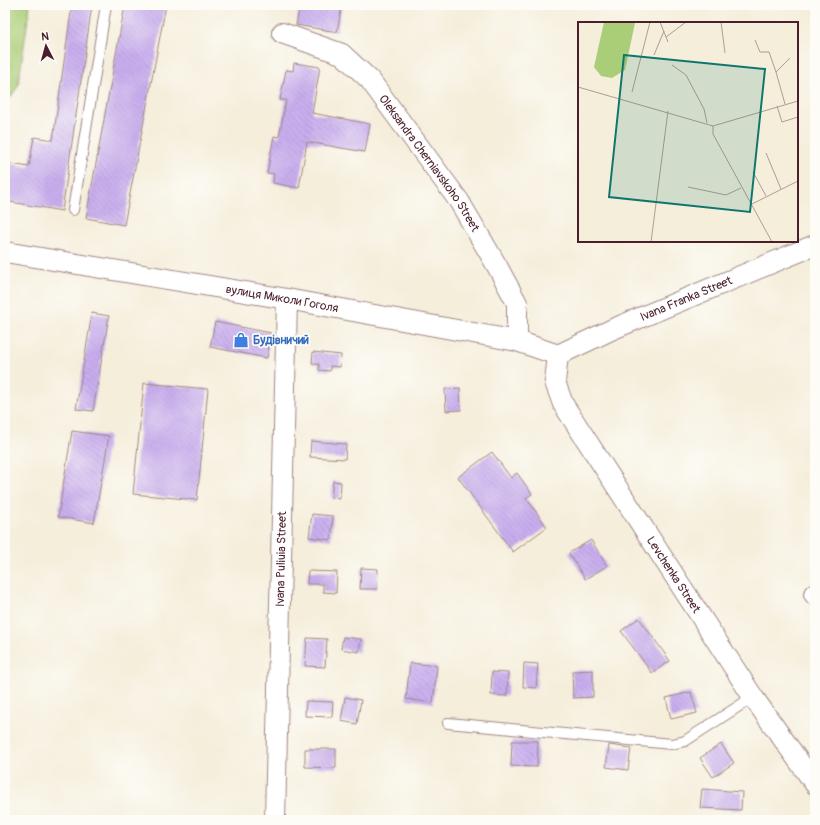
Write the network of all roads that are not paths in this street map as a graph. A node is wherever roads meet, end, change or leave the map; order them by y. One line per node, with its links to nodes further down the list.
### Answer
1 (106, 5): 3 (lane)
2 (282, 33): 7 (street, Oleksandra Cherniavskoho Street)
3 (73, 210)
4 (815, 245): 8 (street, Ivana Franka Street)
5 (5, 252): 6 (street, вулиця Миколи Гоголя)
6 (287, 299): 7 (street, вулиця Миколи Гоголя); 12 (street, Ivana Puliuia Street)
7 (517, 341): 8 (street, вулиця Миколи Гоголя)
8 (558, 355): 9 (street, Levchenka Street)
9 (753, 697): 10 (lane); 11 (street, Levchenka Street)
10 (448, 724)
11 (815, 784)
12 (275, 820)

